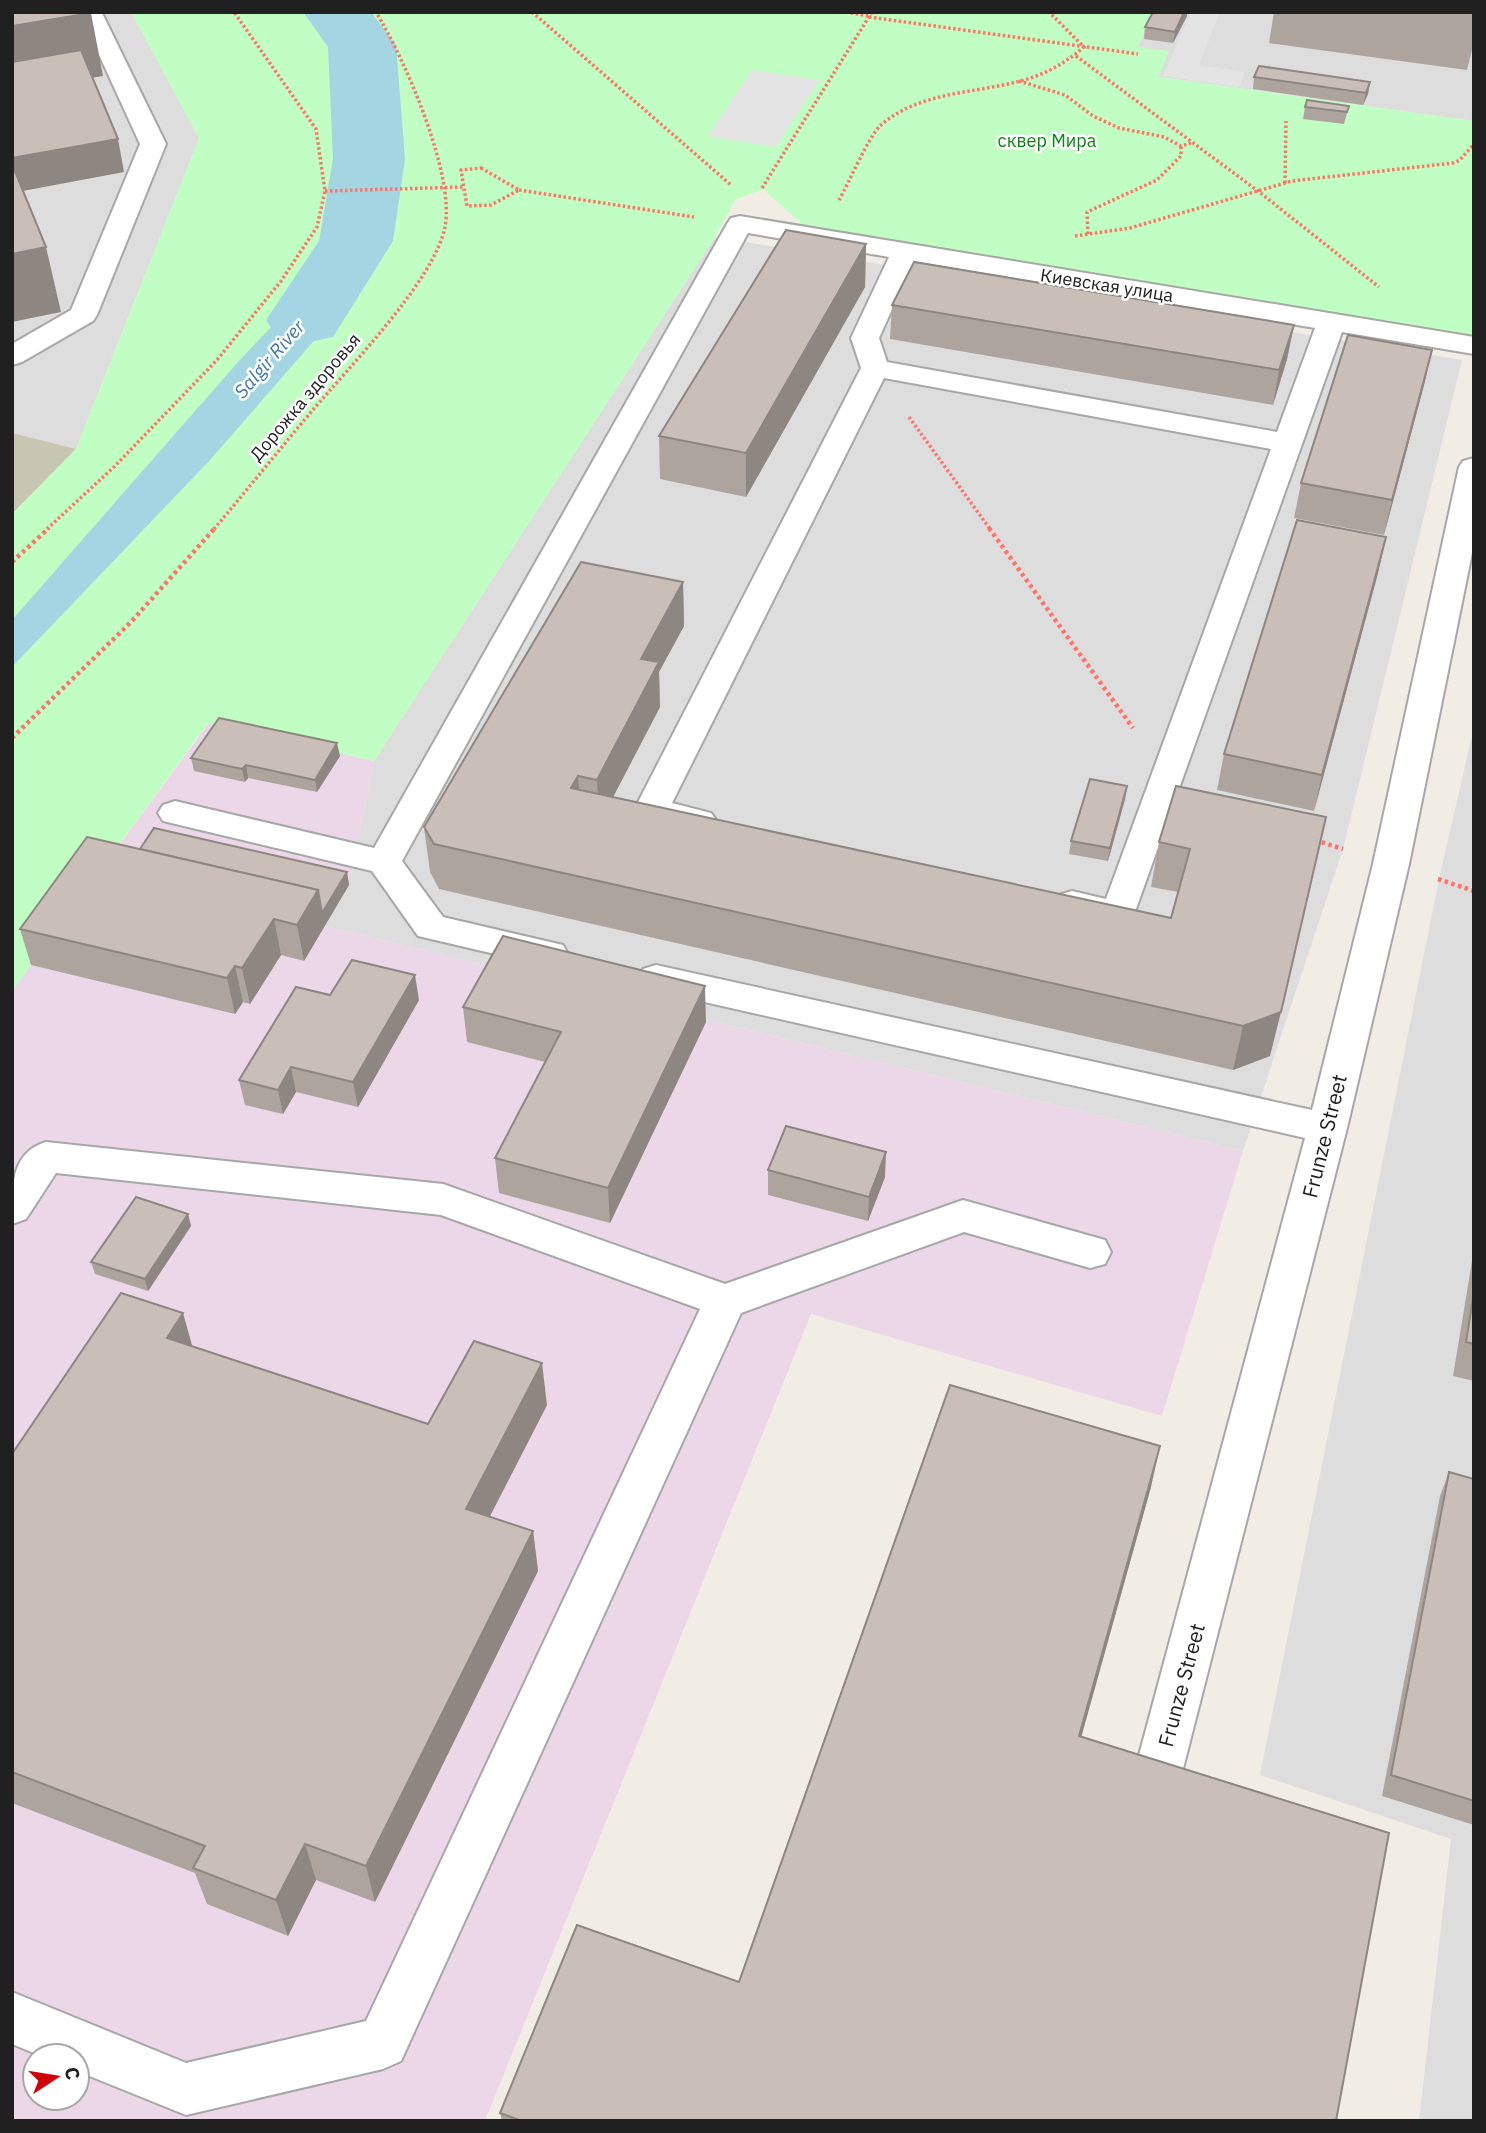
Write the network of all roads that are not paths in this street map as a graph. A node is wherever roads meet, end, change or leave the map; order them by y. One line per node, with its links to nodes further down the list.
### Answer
1 (85, 12): 5 (street)
2 (905, 252): 3 (street, Киевская улица); 6 (street); 11 (street, Киевская улица)
3 (1332, 321): 4 (street, Киевская улица); 7 (street)
4 (1474, 346)
5 (12, 356)
6 (875, 368): 7 (street); 10 (street)
7 (1286, 443): 12 (street)
8 (1474, 467): 15 (street, Frunze Street)
9 (176, 813): 11 (street)
10 (731, 828)
11 (384, 862): 13 (street)
12 (1038, 896)
13 (580, 961)
14 (621, 970): 15 (street)
15 (1327, 1128): 19 (street, Frunze Street)
16 (12, 1208): 18 (street)
17 (1090, 1252): 18 (street)
18 (725, 1301): 20 (street)
19 (1151, 1800)
20 (12, 2018)

